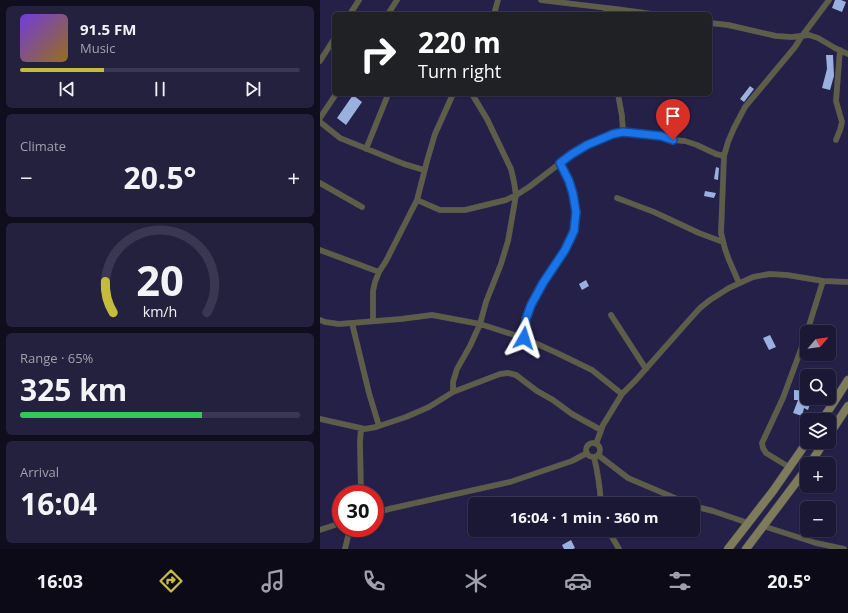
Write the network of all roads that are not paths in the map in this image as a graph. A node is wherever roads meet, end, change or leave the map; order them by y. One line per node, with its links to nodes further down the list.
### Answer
1 (359, 0): 7 (street)
2 (397, 0): 8 (street)
3 (498, 0): 9 (street)
4 (541, 0): 6 (street)
5 (829, 0): 12 (street)
6 (605, 11): 10 (street)
7 (351, 12)
8 (389, 12)
9 (495, 12)
10 (638, 12)
11 (712, 23): 12 (street)
12 (802, 36): 14 (street); 27 (street)
13 (332, 42): 16 (street)
14 (840, 50): 15 (street); 25 (street)
15 (848, 54)
16 (320, 61)
17 (335, 96): 22 (street)
18 (387, 96): 26 (street)
19 (452, 96): 29 (street)
20 (473, 96): 31 (street)
21 (618, 96): 24 (street)
22 (320, 118)
23 (320, 122): 26 (street)
24 (623, 132): 27 (street); 28 (street)
25 (836, 140)
26 (366, 149): 29 (street)
27 (724, 156): 35 (street)
28 (560, 163): 31 (street); 47 (street)
29 (424, 170): 33 (street)
30 (320, 183): 34 (street)
31 (516, 195): 33 (street); 45 (street)
32 (617, 198): 35 (street)
33 (417, 200): 37 (street)
34 (362, 207)
35 (723, 242): 40 (street)
36 (320, 250): 37 (street)
37 (379, 272): 43 (street)
38 (823, 281): 39 (street); 40 (street); 46 (street)
39 (848, 282)
40 (739, 283): 49 (street)
41 (611, 315): 49 (street)
42 (320, 320): 44 (street)
43 (374, 321): 44 (street); 45 (street)
44 (352, 323): 57 (street)
45 (480, 324): 47 (street); 51 (street)
46 (809, 325)
47 (524, 338): 52 (street)
48 (800, 352): 64 (street)
49 (646, 369): 52 (street)
50 (848, 380): 54 (main road)
51 (453, 392): 57 (street); 59 (street)
52 (622, 394): 59 (street)
53 (848, 406): 56 (main road)
54 (827, 413)
55 (320, 419): 58 (street)
56 (836, 424)
57 (379, 426): 58 (street)
58 (361, 428): 66 (street)
59 (601, 430): 60 (street)
60 (596, 444): 62 (street); 63 (street)
61 (802, 449): 64 (main road)
62 (587, 453): 63 (street); 70 (street)
63 (596, 456): 67 (street); 68 (street)
64 (790, 467): 71 (main road)
65 (800, 477): 73 (main road)
66 (361, 485)
67 (601, 497)
68 (673, 497)
69 (700, 507): 71 (street)
70 (384, 510)
71 (748, 523): 79 (main road)
72 (332, 526): 74 (street)
73 (763, 526): 80 (main road); 81 (street)
74 (320, 530)
75 (348, 537): 77 (street)
76 (612, 537): 78 (street)
77 (345, 549)
78 (619, 549)
79 (728, 549)
80 (746, 549)
81 (844, 549)

